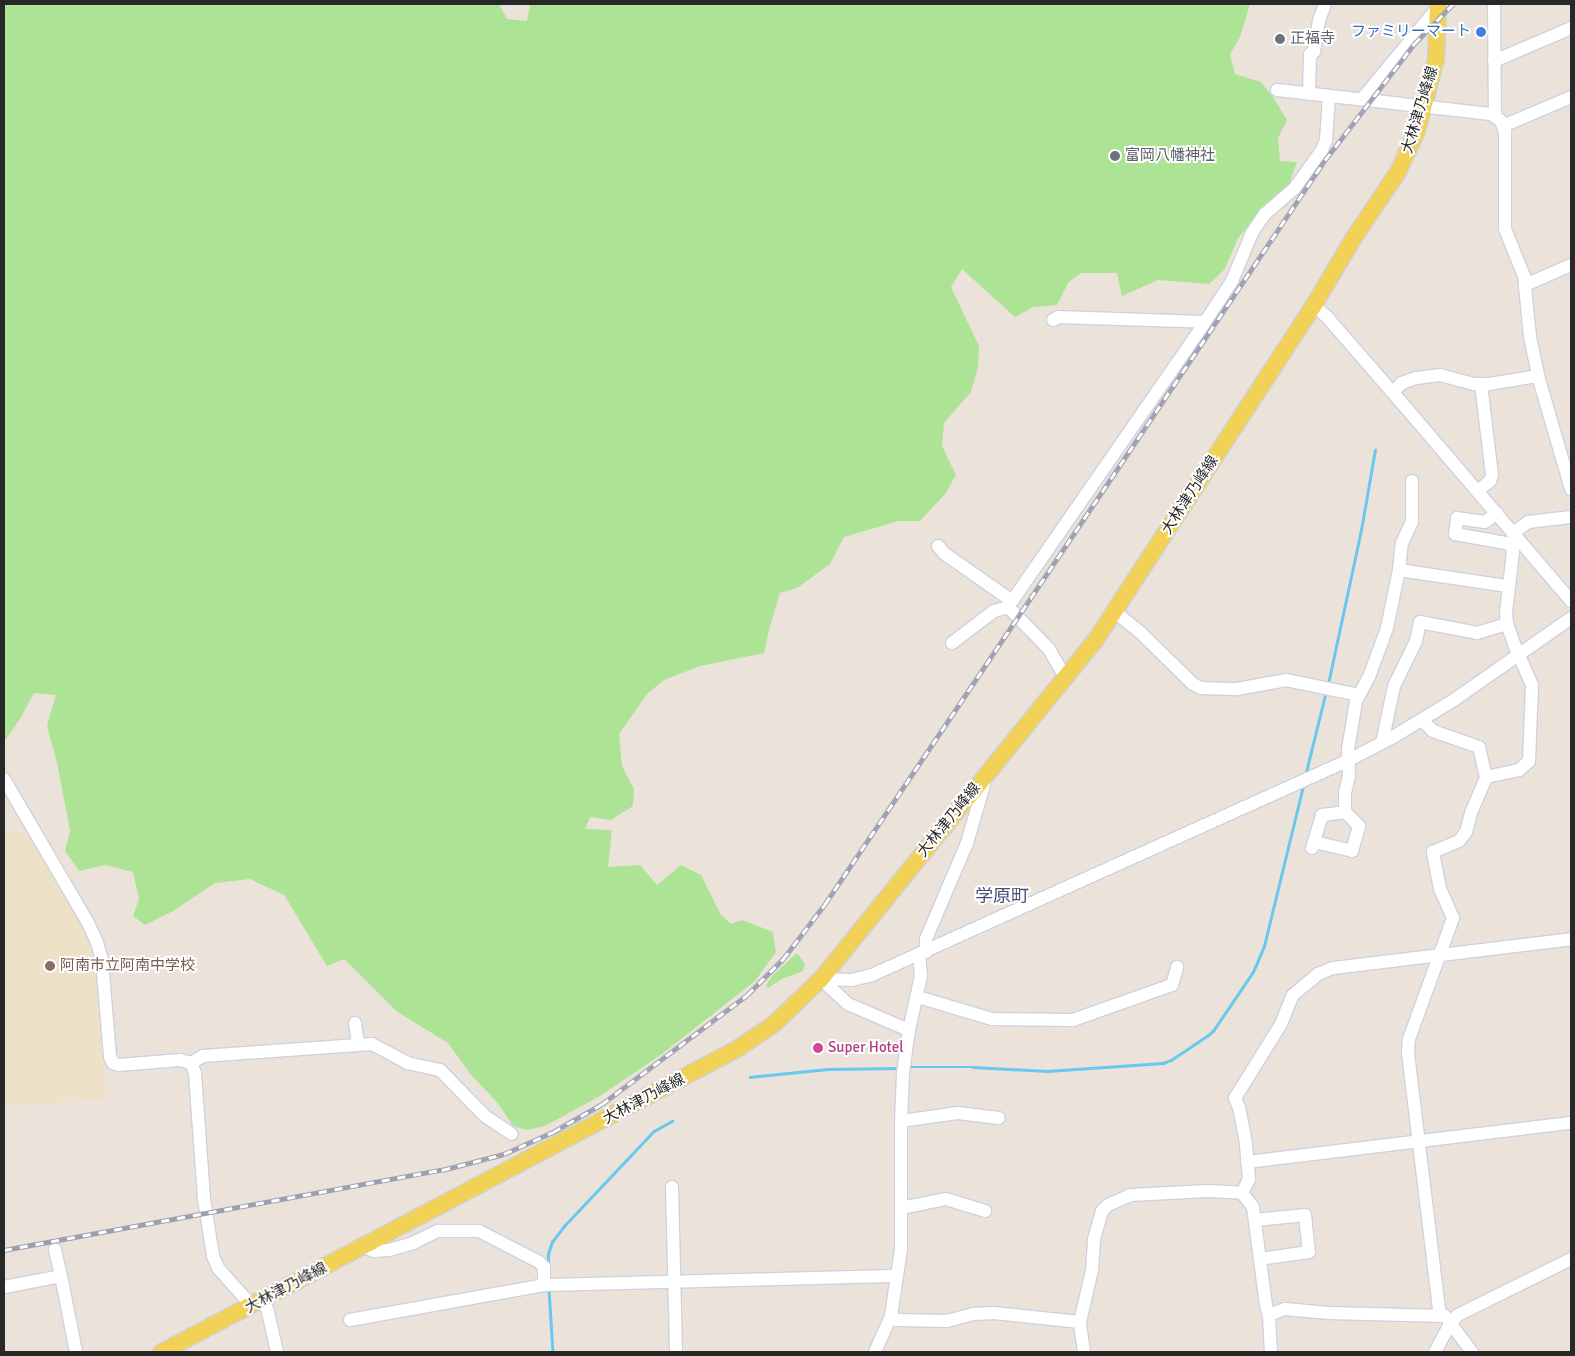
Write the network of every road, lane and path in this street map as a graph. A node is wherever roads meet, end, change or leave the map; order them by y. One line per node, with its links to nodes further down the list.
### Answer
1 (1325, 4): 7 (street)
2 (1494, 4): 5 (street)
3 (1438, 5): 10 (street); 11 (main road, 大林津乃峰線)
4 (1571, 28): 5 (street)
5 (1494, 61): 12 (street)
6 (1277, 90): 7 (street)
7 (1309, 94): 8 (street)
8 (1329, 96): 10 (street); 17 (street)
9 (1571, 97): 12 (street)
10 (1362, 99): 11 (street)
11 (1424, 108): 12 (street); 15 (main road, 大林津乃峰線)
12 (1499, 121): 14 (street)
13 (1571, 265): 14 (street)
14 (1525, 285): 18 (street)
15 (1314, 305): 20 (street); 32 (main road, 大林津乃峰線)
16 (1053, 320): 17 (street)
17 (1205, 322): 31 (street)
18 (1538, 376): 19 (street); 22 (street)
19 (1480, 384): 20 (street); 23 (street)
20 (1393, 392): 23 (street)
21 (1412, 481): 28 (street)
22 (1571, 485)
23 (1478, 491): 24 (street)
24 (1497, 513): 26 (street); 26 (street)
25 (1571, 517): 26 (street)
26 (1514, 538): 29 (street); 30 (street)
27 (938, 546): 31 (street)
28 (1399, 570): 29 (street); 38 (street)
29 (1508, 586): 34 (street)
30 (1571, 601)
31 (1010, 604): 35 (street); 37 (street)
32 (1115, 612): 37 (main road, 大林津乃峰線); 38 (street)
33 (1571, 618): 36 (street)
34 (1507, 624): 36 (street); 40 (street)
35 (952, 642)
36 (1519, 655): 39 (street); 43 (street)
37 (1067, 676): 42 (main road, 大林津乃峰線)
38 (1359, 695): 41 (street)
39 (1422, 720): 40 (street); 43 (street)
40 (1382, 743): 41 (street)
41 (1349, 760): 45 (street); 47 (street)
42 (988, 773): 47 (street); 50 (main road, 大林津乃峰線)
43 (1486, 777): 48 (street)
44 (4, 779): 55 (street)
45 (1345, 812): 45 (street)
46 (1571, 939): 48 (street)
47 (922, 953): 50 (street); 51 (street)
48 (1440, 954): 60 (street); 61 (street)
49 (1177, 967): 51 (street)
50 (821, 979): 53 (street); 67 (main road, 大林津乃峰線)
51 (918, 997): 53 (street)
52 (355, 1023): 54 (street)
53 (909, 1030): 57 (street)
54 (358, 1045): 55 (street); 59 (street)
55 (191, 1063): 76 (street)
56 (999, 1118): 57 (street)
57 (901, 1121): 64 (street)
58 (1571, 1123): 60 (street)
59 (512, 1134)
60 (1420, 1142): 61 (street); 79 (street)
61 (1247, 1162): 63 (street)
62 (672, 1187): 73 (street)
63 (1242, 1193): 66 (street); 81 (street)
64 (901, 1208): 65 (street); 72 (street)
65 (985, 1212)
66 (1256, 1220): 69 (street); 69 (street)
67 (364, 1246): 74 (street); 76 (main road, 大林津乃峰線)
68 (55, 1250): 71 (street)
69 (1260, 1259): 77 (street)
70 (1571, 1259): 79 (street)
71 (61, 1276): 75 (street); 82 (street)
72 (896, 1276): 73 (street); 78 (street)
73 (674, 1281): 74 (street); 85 (street)
74 (547, 1284): 80 (street)
75 (4, 1287)
76 (257, 1303): 83 (main road, 大林津乃峰線); 84 (street)
77 (1269, 1315): 79 (street); 88 (street)
78 (891, 1316): 81 (street); 86 (street)
79 (1446, 1319): 89 (street); 90 (street)
80 (350, 1320)
81 (1080, 1322): 87 (street)
82 (76, 1352)
83 (162, 1352)
84 (277, 1352)
85 (676, 1352)
86 (876, 1352)
87 (1084, 1352)
88 (1271, 1352)
89 (1435, 1352)
90 (1472, 1352)

